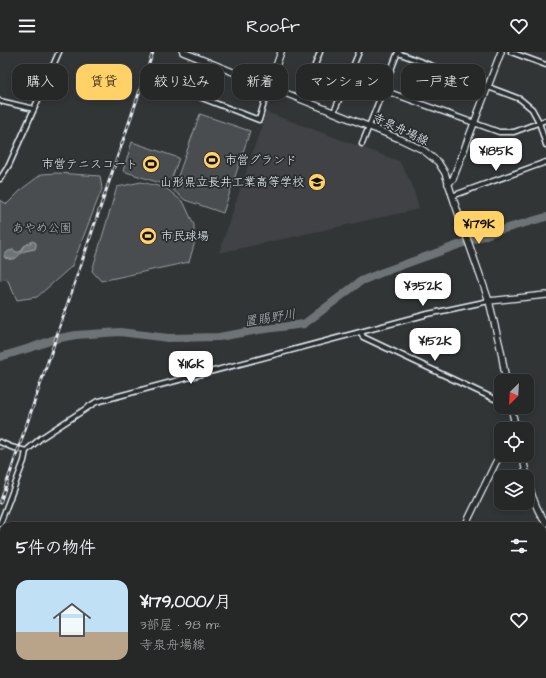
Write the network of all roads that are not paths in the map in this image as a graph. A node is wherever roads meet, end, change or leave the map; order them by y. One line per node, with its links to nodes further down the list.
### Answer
1 (59, 52): 21 (street)
2 (183, 52): 13 (main road, 寺泉舟場線)
3 (281, 52): 9 (main road)
4 (320, 52): 10 (street)
5 (359, 52): 22 (street)
6 (398, 52): 11 (street); 14 (street)
7 (501, 52): 14 (main road)
8 (511, 52): 12 (street)
9 (277, 64)
10 (316, 64)
11 (393, 65)
12 (546, 65)
13 (232, 71)
14 (488, 87): 24 (street); 25 (main road)
15 (393, 94): 25 (street)
16 (207, 100): 17 (street)
17 (265, 100)
18 (302, 100): 22 (main road, 寺泉舟場線)
19 (379, 100): 26 (street)
20 (0, 101): 21 (street)
21 (34, 109): 30 (street)
22 (334, 112): 26 (main road, 寺泉舟場線)
23 (546, 120): 24 (street)
24 (539, 122): 25 (street); 28 (street)
25 (474, 124): 31 (main road)
26 (369, 126): 27 (street); 31 (main road, 寺泉舟場線)
27 (362, 144)
28 (546, 145)
29 (546, 162): 32 (street)
30 (0, 179)
31 (448, 184): 32 (main road, 寺泉舟場線)
32 (453, 199): 34 (main road, 寺泉舟場線)
33 (546, 296): 34 (main road)
34 (489, 298): 35 (street); 36 (main road, 寺泉舟場線)
35 (361, 332): 37 (street); 39 (street)
36 (505, 374)
37 (494, 399)
38 (0, 442): 39 (street)
39 (26, 451): 42 (street)
40 (496, 462): 43 (main road)
41 (524, 462): 44 (main road)
42 (1, 522)
43 (467, 522)
44 (545, 522)

